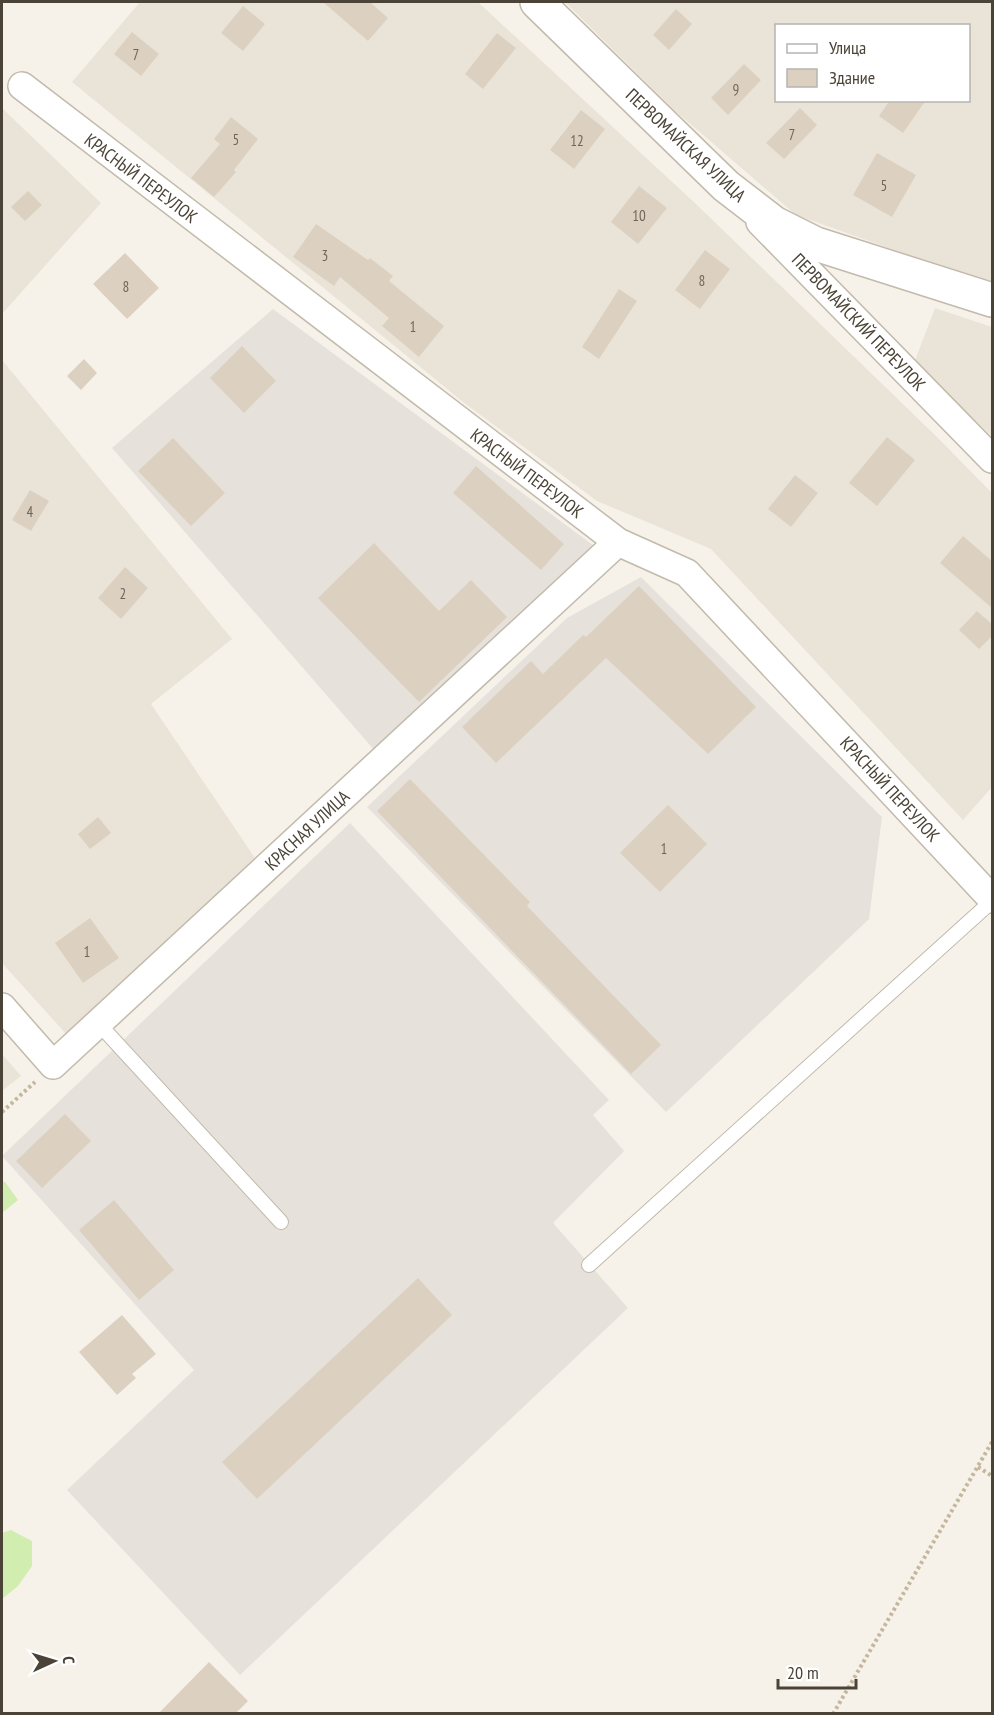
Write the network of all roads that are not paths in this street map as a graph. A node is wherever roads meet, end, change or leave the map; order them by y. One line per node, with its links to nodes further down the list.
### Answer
1 (537, 2): 3 (street, ПЕРВОМАЙСКАЯ УЛИЦА)
2 (22, 86): 6 (street, КРАСНЫЙ ПЕРЕУЛОК)
3 (726, 186): 4 (street, ПЕРВОМАЙСКАЯ УЛИЦА); 5 (street, ПЕРВОМАЙСКИЙ ПЕРЕУЛОК)
4 (993, 300)
5 (993, 459)
6 (618, 543): 7 (street, КРАСНЫЙ ПЕРЕУЛОК); 9 (street, КРАСНАЯ УЛИЦА)
7 (993, 900): 11 (lane)
8 (2, 1006): 9 (street, КРАСНАЯ УЛИЦА)
9 (98, 1023): 10 (lane)
10 (280, 1222)
11 (590, 1265)

